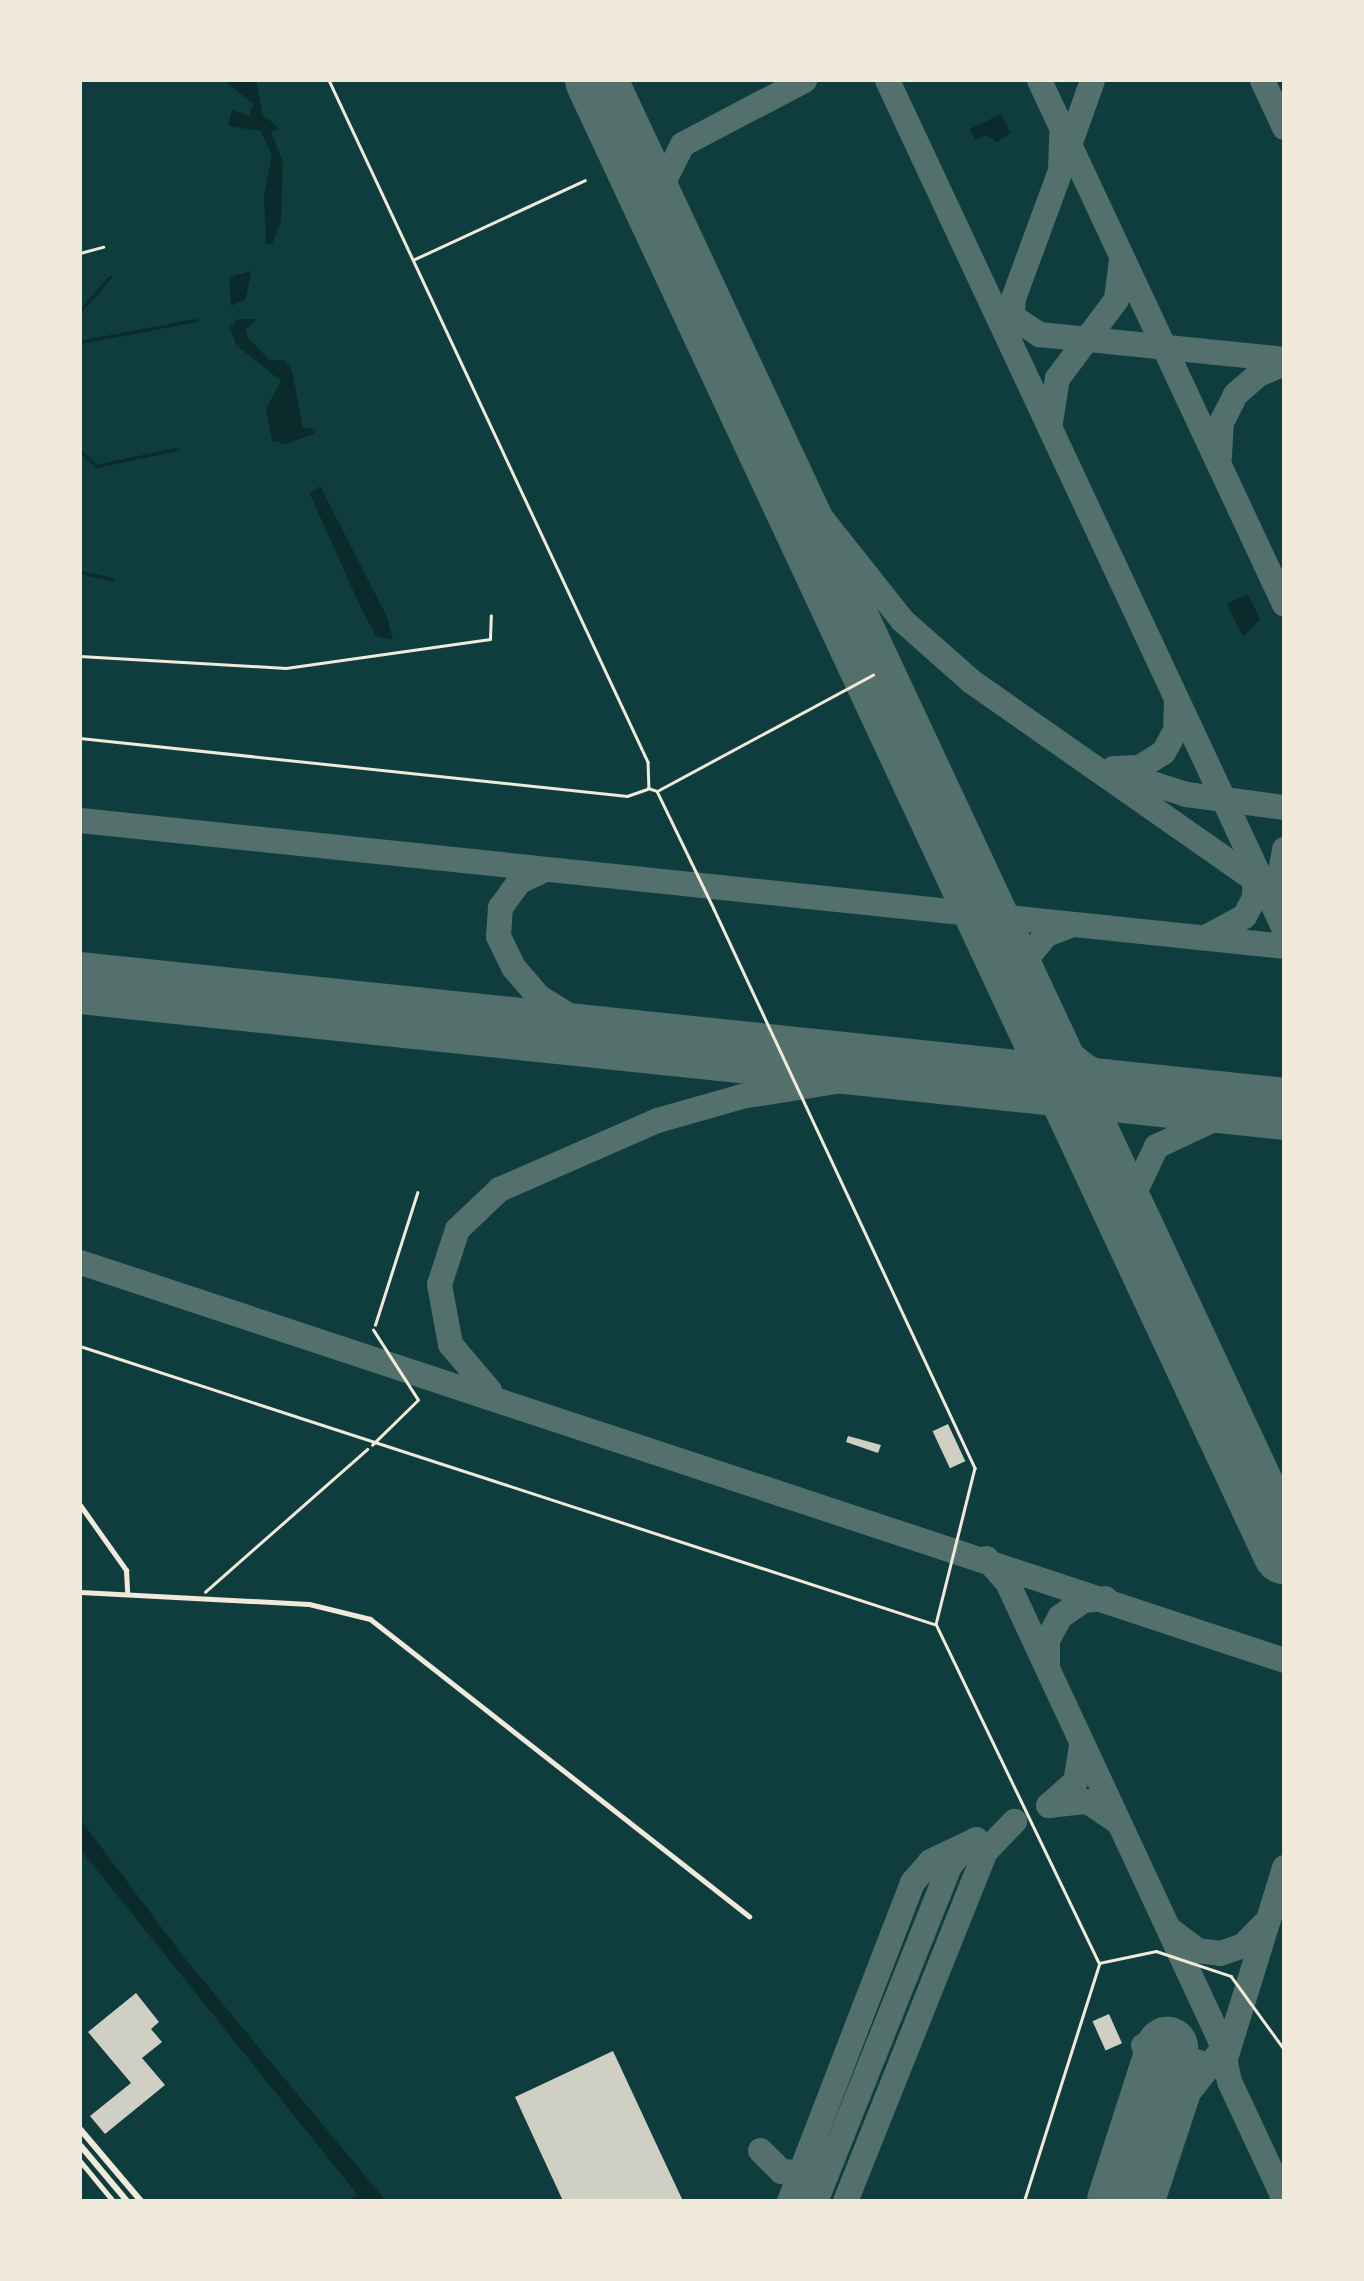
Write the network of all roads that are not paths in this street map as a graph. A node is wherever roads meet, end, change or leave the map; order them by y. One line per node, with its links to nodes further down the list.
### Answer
1 (329, 80): 3 (lane)
2 (586, 180): 3 (lane)
3 (414, 260): 6 (lane)
4 (873, 674): 7 (lane)
5 (80, 738): 6 (lane)
6 (648, 788): 7 (lane)
7 (657, 791): 14 (lane)
8 (373, 1330): 10 (lane)
9 (80, 1346): 10 (lane)
10 (374, 1443): 14 (lane)
11 (80, 1505): 13 (street)
12 (80, 1592): 13 (street)
13 (127, 1592): 15 (street)
14 (936, 1624): 16 (lane)
15 (749, 1916)
16 (1100, 1962): 17 (lane); 24 (lane)
17 (1284, 2050)
18 (80, 2128): 23 (main road)
19 (80, 2144): 22 (main road)
20 (80, 2162): 21 (street)
21 (113, 2201)
22 (127, 2201)
23 (141, 2201)
24 (1024, 2201)

